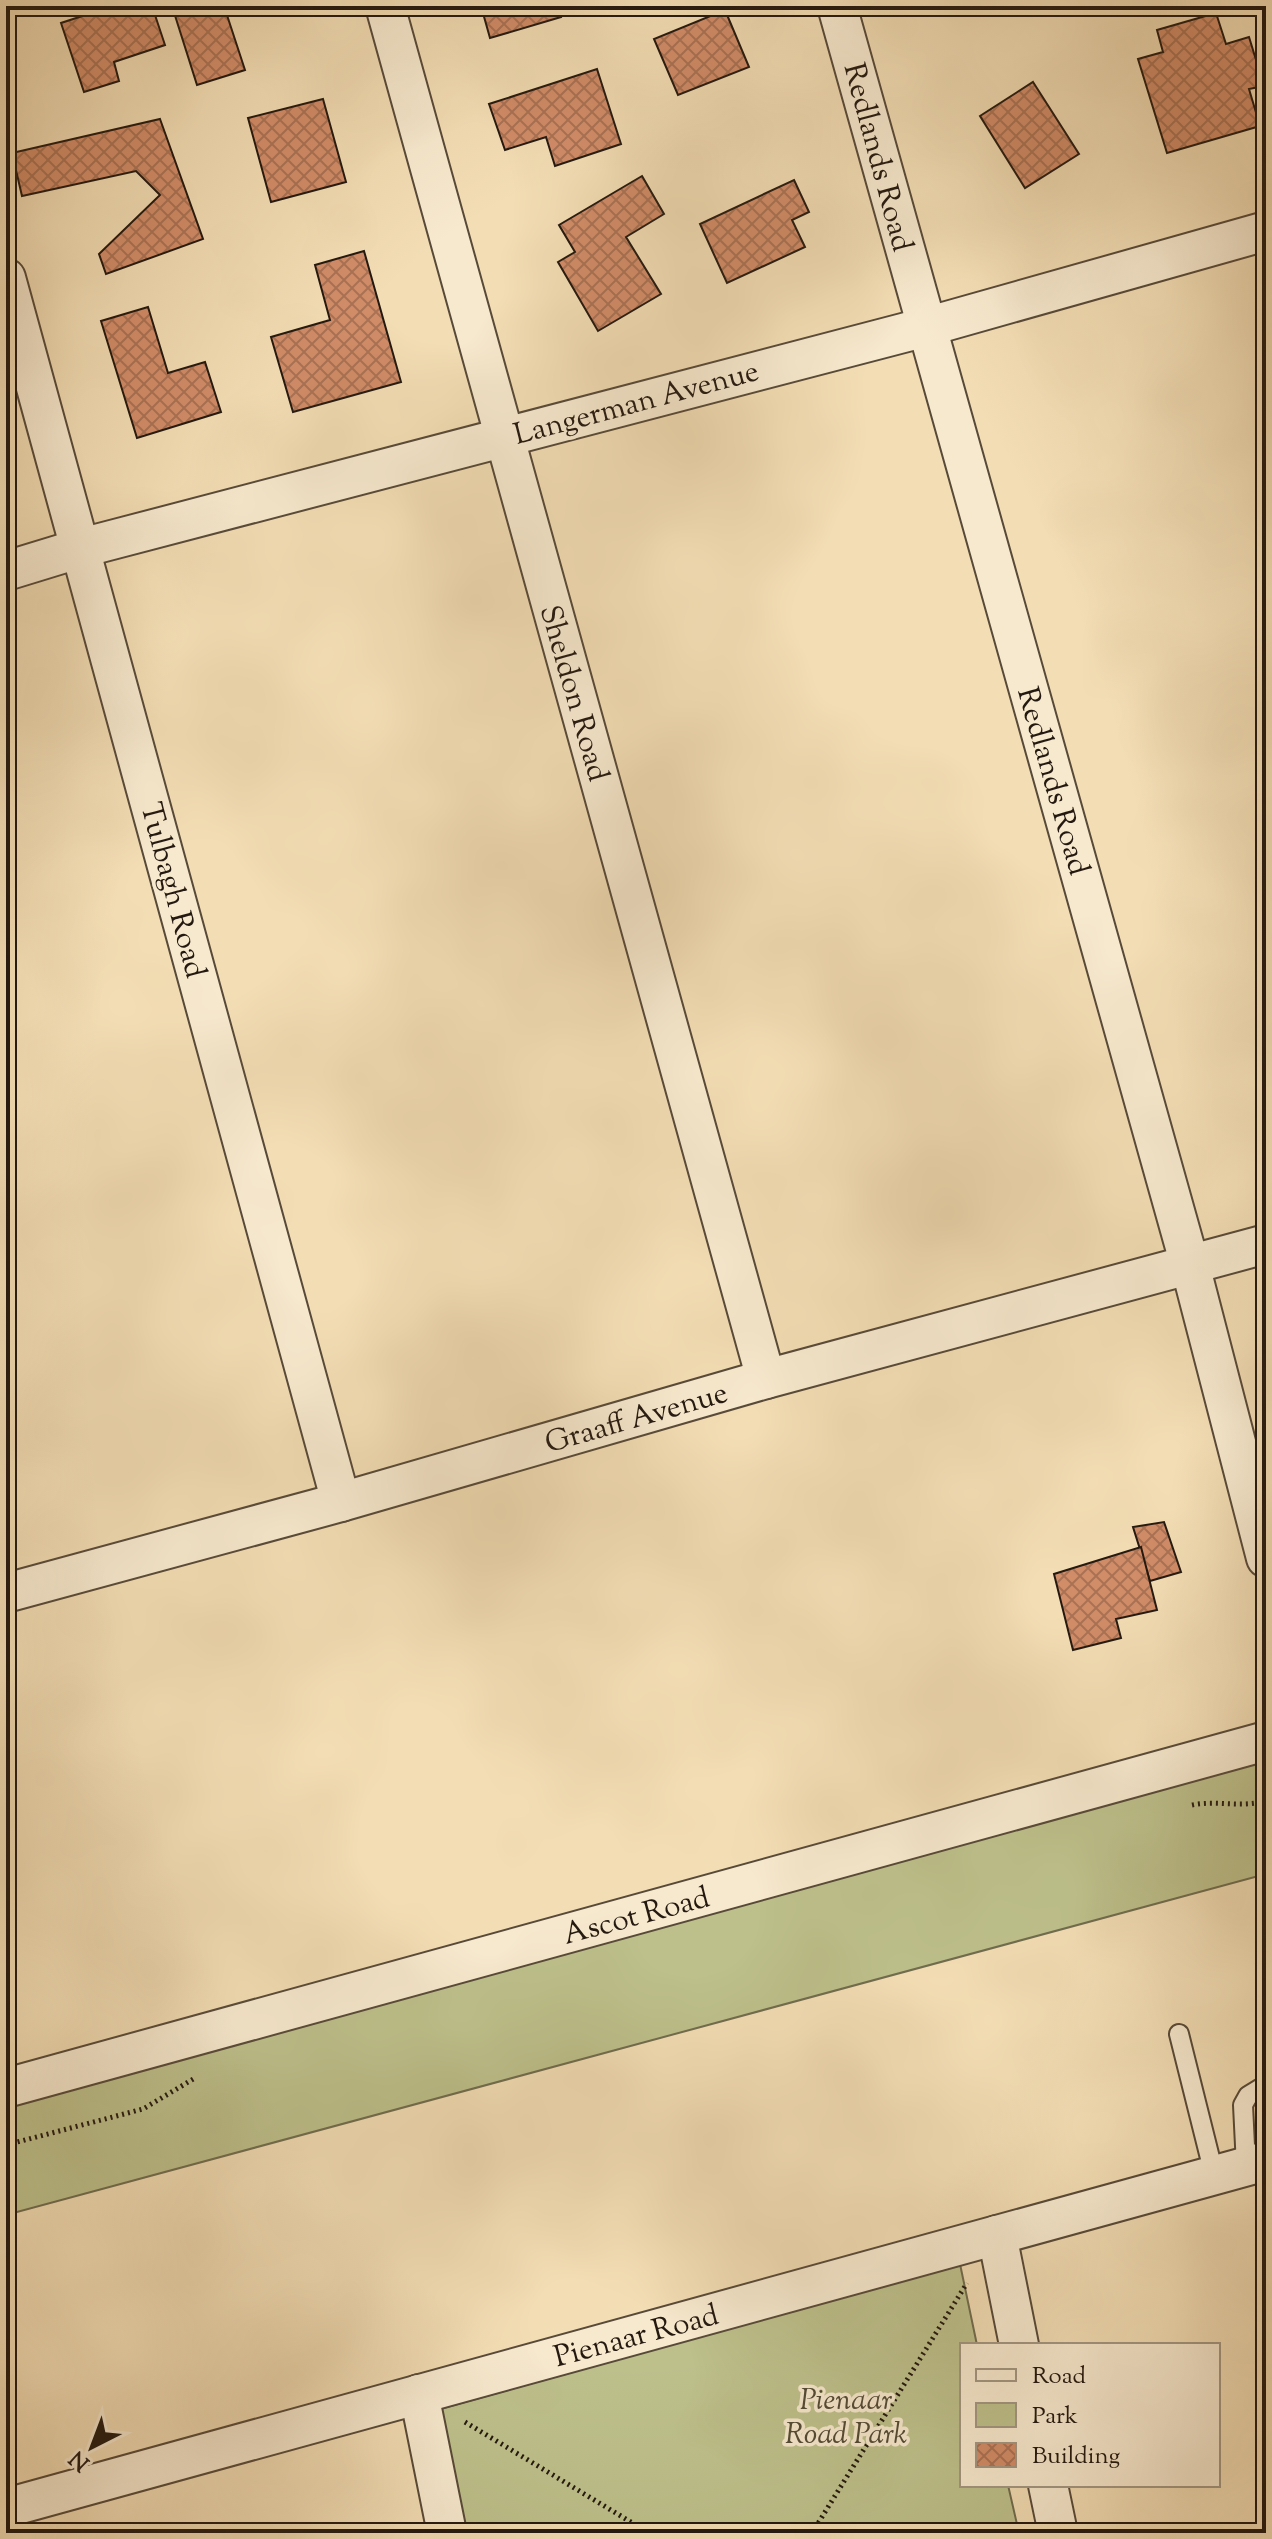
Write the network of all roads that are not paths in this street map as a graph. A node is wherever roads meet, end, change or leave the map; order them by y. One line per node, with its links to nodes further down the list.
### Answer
1 (385, 6): 6 (street, Sheldon Road)
2 (837, 6): 5 (street, Redlands Road)
3 (1266, 231): 5 (street, Langerman Avenue)
4 (6, 278): 7 (street, Tulbagh Road)
5 (926, 327): 6 (street, Langerman Avenue); 10 (street, Redlands Road)
6 (504, 436): 7 (street, Langerman Avenue); 11 (street, Sheldon Road)
7 (81, 548): 8 (street, Langerman Avenue); 12 (street, Tulbagh Road)
8 (6, 571)
9 (1266, 1244): 10 (street, Graaff Avenue)
10 (1190, 1265): 11 (street, Graaff Avenue); 13 (street, Redlands Road)
11 (766, 1379): 12 (street, Graaff Avenue)
12 (341, 1502): 14 (street, Graaff Avenue)
13 (1266, 1558)
14 (6, 1593)
15 (1266, 1741): 18 (street, Ascot Road)
16 (1179, 2034): 19 (lane)
17 (1266, 2085): 19 (lane)
18 (6, 2088)
19 (1242, 2167): 20 (street, Pienaar Road)
20 (997, 2235): 21 (street); 22 (street, Pienaar Road)
21 (1019, 2343)
22 (419, 2394): 24 (street, Pienaar Road); 25 (street)
23 (1048, 2487): 26 (street)
24 (6, 2508)
25 (447, 2533)
26 (1058, 2533)

